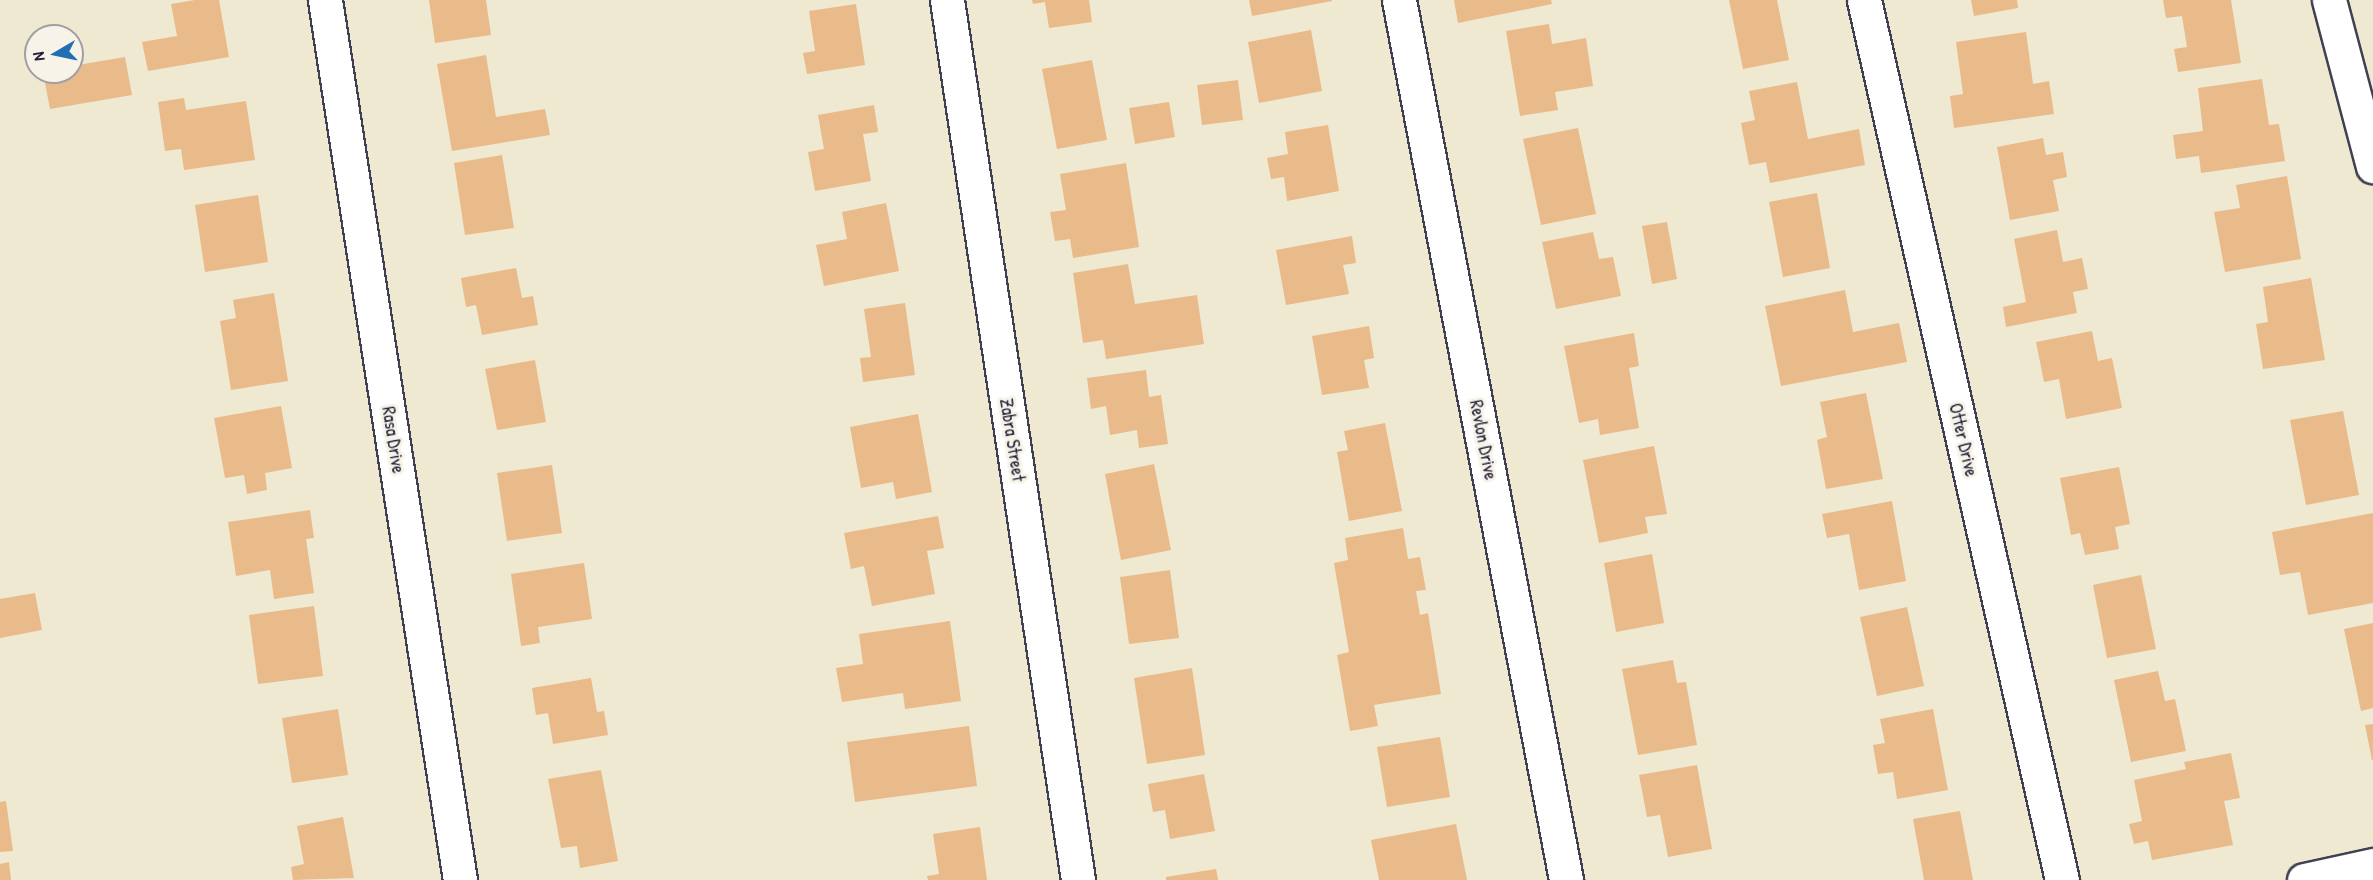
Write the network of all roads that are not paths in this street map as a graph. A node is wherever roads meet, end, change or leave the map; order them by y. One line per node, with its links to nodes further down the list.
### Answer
1 (325, 0): 8 (street, Rasa Drive)
2 (946, 0): 9 (street, Zabra Street)
3 (1399, 0): 10 (street, Revlon Drive)
4 (1864, 0): 11 (street, Otter Drive)
5 (2329, 0): 6 (street)
6 (2373, 166)
7 (2373, 865): 12 (street)
8 (460, 880)
9 (1078, 880)
10 (1566, 880)
11 (2062, 880)
12 (2304, 880)

